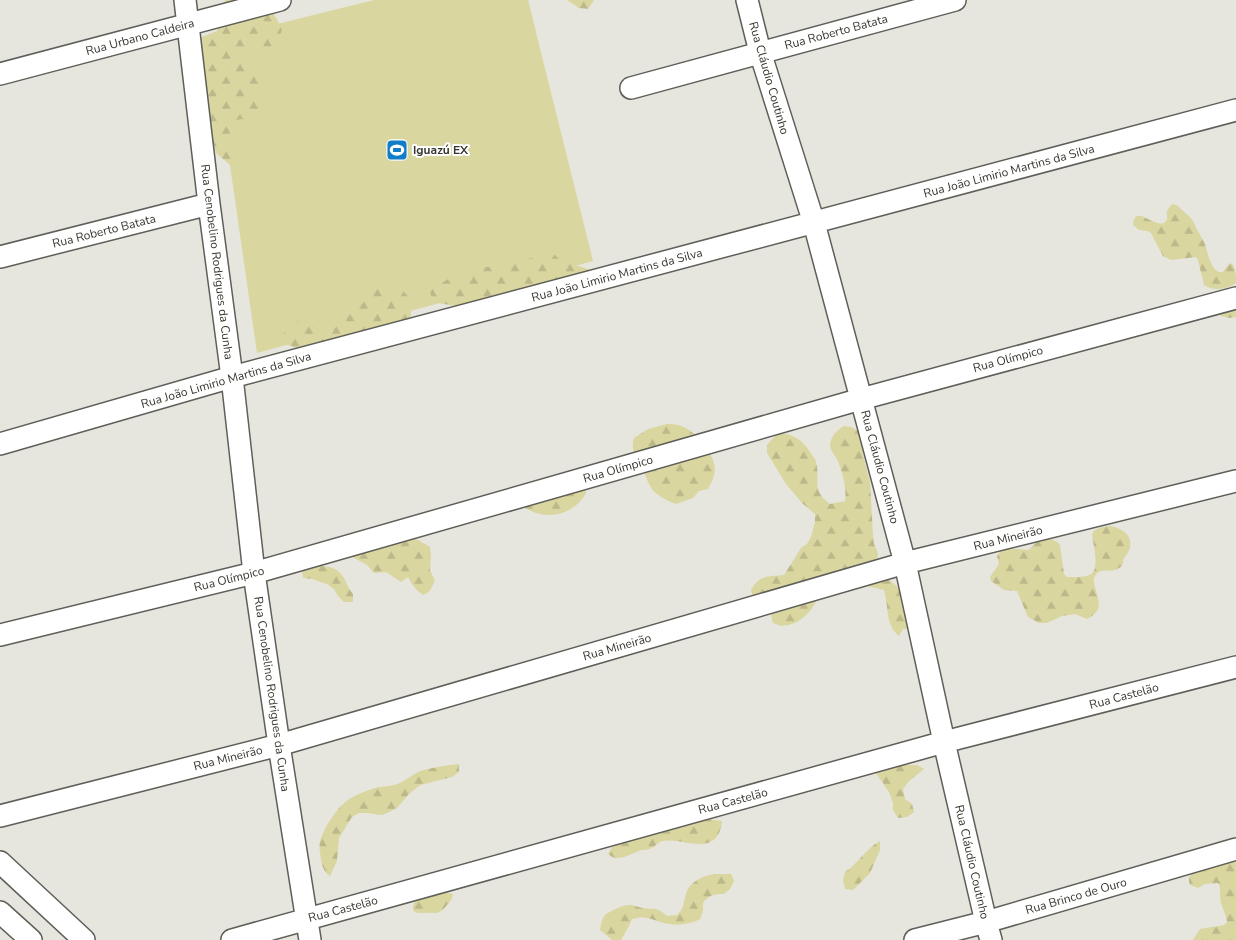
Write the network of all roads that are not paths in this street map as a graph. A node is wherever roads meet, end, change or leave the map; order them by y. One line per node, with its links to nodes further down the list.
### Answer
1 (185, 0): 5 (street, Rua Cenobelino Rodrigues da Cunha)
2 (280, 0): 5 (street, Rua Urbano Caldeira)
3 (747, 0): 6 (street, Rua Cláudio Coutinho)
4 (955, 0): 6 (street, Rua Roberto Batata)
5 (189, 24): 7 (street, Rua Urbano Caldeira); 10 (street, Rua Cenobelino Rodrigues da Cunha)
6 (760, 52): 8 (street, Rua Roberto Batata); 11 (street, Rua Cláudio Coutinho)
7 (0, 74)
8 (631, 88)
9 (1236, 110): 11 (street, Rua João Limirio Martins da Silva)
10 (209, 204): 12 (street, Rua Roberto Batata); 14 (street, Rua Cenobelino Rodrigues da Cunha)
11 (814, 223): 14 (street, Rua João Limirio Martins da Silva); 15 (street, Rua Cláudio Coutinho)
12 (0, 257)
13 (1236, 298): 15 (street, Rua Olímpico)
14 (232, 377): 16 (street, Rua João Limirio Martins da Silva); 19 (street, Rua Cenobelino Rodrigues da Cunha)
15 (861, 399): 18 (street, Rua Cláudio Coutinho); 19 (street, Rua Olímpico)
16 (0, 444)
17 (1236, 481): 18 (street, Rua Mineirão)
18 (905, 563): 22 (street, Rua Cláudio Coutinho); 23 (street, Rua Mineirão)
19 (254, 573): 20 (street, Rua Olímpico); 23 (street, Rua Cenobelino Rodrigues da Cunha)
20 (0, 635)
21 (1236, 667): 22 (street, Rua Castelão)
22 (944, 742): 28 (street, Rua Castelão); 29 (street, Rua Cláudio Coutinho)
23 (279, 745): 24 (street, Rua Mineirão); 28 (street, Rua Cenobelino Rodrigues da Cunha)
24 (0, 816)
25 (1236, 849): 29 (street, Rua Brinco de Ouro)
26 (0, 862): 31 (street)
27 (0, 912): 30 (street)
28 (306, 919): 32 (street, Rua Castelão); 33 (street, Rua Cenobelino Rodrigues da Cunha)
29 (989, 931): 34 (street, Rua Brinco de Ouro)
30 (31, 940)
31 (84, 940)
32 (232, 940)
33 (310, 940)
34 (915, 940)

